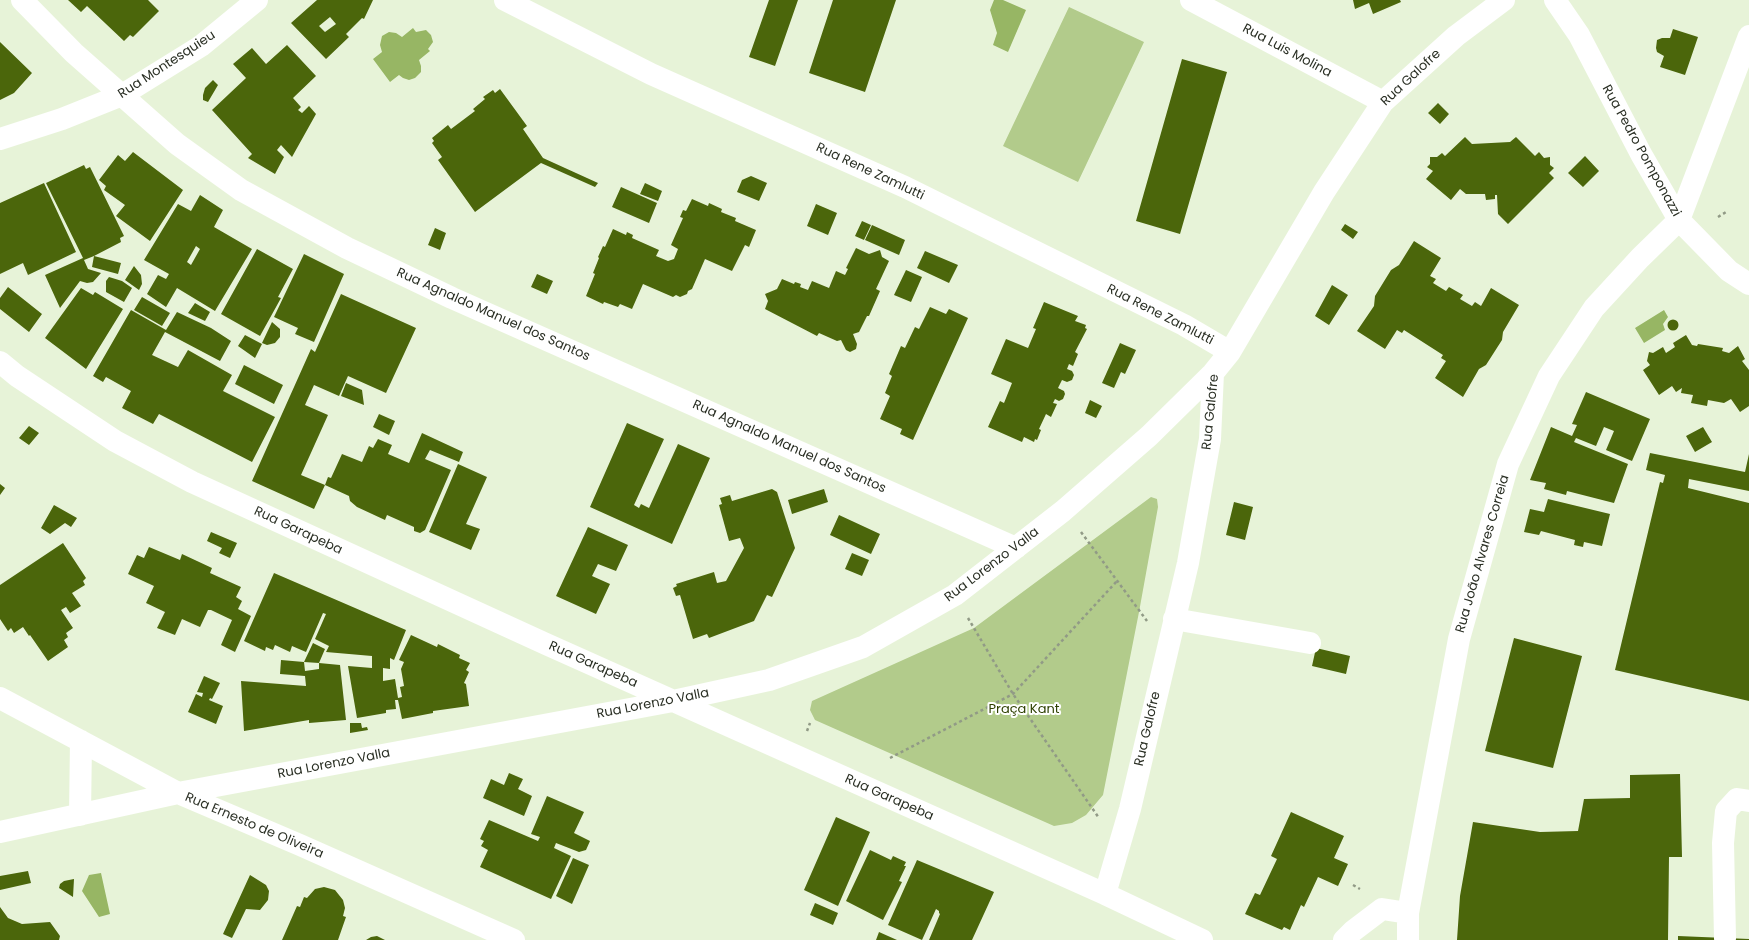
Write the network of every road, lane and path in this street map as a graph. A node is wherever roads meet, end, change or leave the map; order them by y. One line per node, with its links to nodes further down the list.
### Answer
1 (22, 0): 8 (street, Rua Agnaldo Manuel dos Santos)
2 (257, 0): 8 (street, Rua Montesquieu)
3 (505, 0): 15 (street, Rua Rene Zamlutti)
4 (1191, 0): 9 (street, Rua Luis Molina)
5 (1504, 0): 9 (street, Rua Galofre)
6 (1555, 0): 13 (street, Rua Pedro Pomponazzi)
7 (1749, 36): 13 (street)
8 (122, 95): 10 (street, Rua Montesquieu); 19 (street, Rua Agnaldo Manuel dos Santos)
9 (1383, 102): 15 (street, Rua Galofre)
10 (0, 139)
11 (1726, 212): 12 (path)
12 (1718, 217)
13 (1680, 220): 14 (street, Rua Pedro Pomponazzi); 40 (street, Rua João Alvares Correia)
14 (1749, 284)
15 (1230, 352): 17 (street, Rua Galofre)
16 (0, 362): 27 (street, Rua Garapeba)
17 (1213, 372): 19 (street, Rua Lorenzo Valla); 22 (street, Rua Galofre)
18 (1077, 527): 20 (path)
19 (1016, 548): 27 (street, Rua Lorenzo Valla)
20 (1117, 581): 24 (path); 25 (path)
21 (966, 614): 25 (path)
22 (1174, 619): 23 (street); 24 (street, Rua Galofre)
23 (1310, 643)
24 (1167, 647): 39 (street, Rua Galofre)
25 (1014, 694): 31 (path); 35 (path)
26 (0, 698): 30 (street, Rua Ernesto de Oliveira)
27 (673, 701): 32 (street, Rua Lorenzo Valla); 39 (street, Rua Garapeba)
28 (810, 723): 29 (path)
29 (807, 731)
30 (81, 741): 32 (street, Rua Ernesto de Oliveira); 34 (street)
31 (890, 758)
32 (178, 793): 34 (street, Rua Lorenzo Valla); 42 (street, Rua Ernesto de Oliveira)
33 (1749, 801): 41 (street)
34 (80, 815): 36 (street, Rua Lorenzo Valla)
35 (1096, 815)
36 (0, 832)
37 (1353, 885): 38 (path)
38 (1360, 889)
39 (1105, 894): 43 (street, Rua Garapeba)
40 (1408, 913): 44 (street); 45 (street, Rua João Alvares Correia)
41 (1725, 938)
42 (514, 940)
43 (1202, 940)
44 (1344, 940)
45 (1408, 940)

